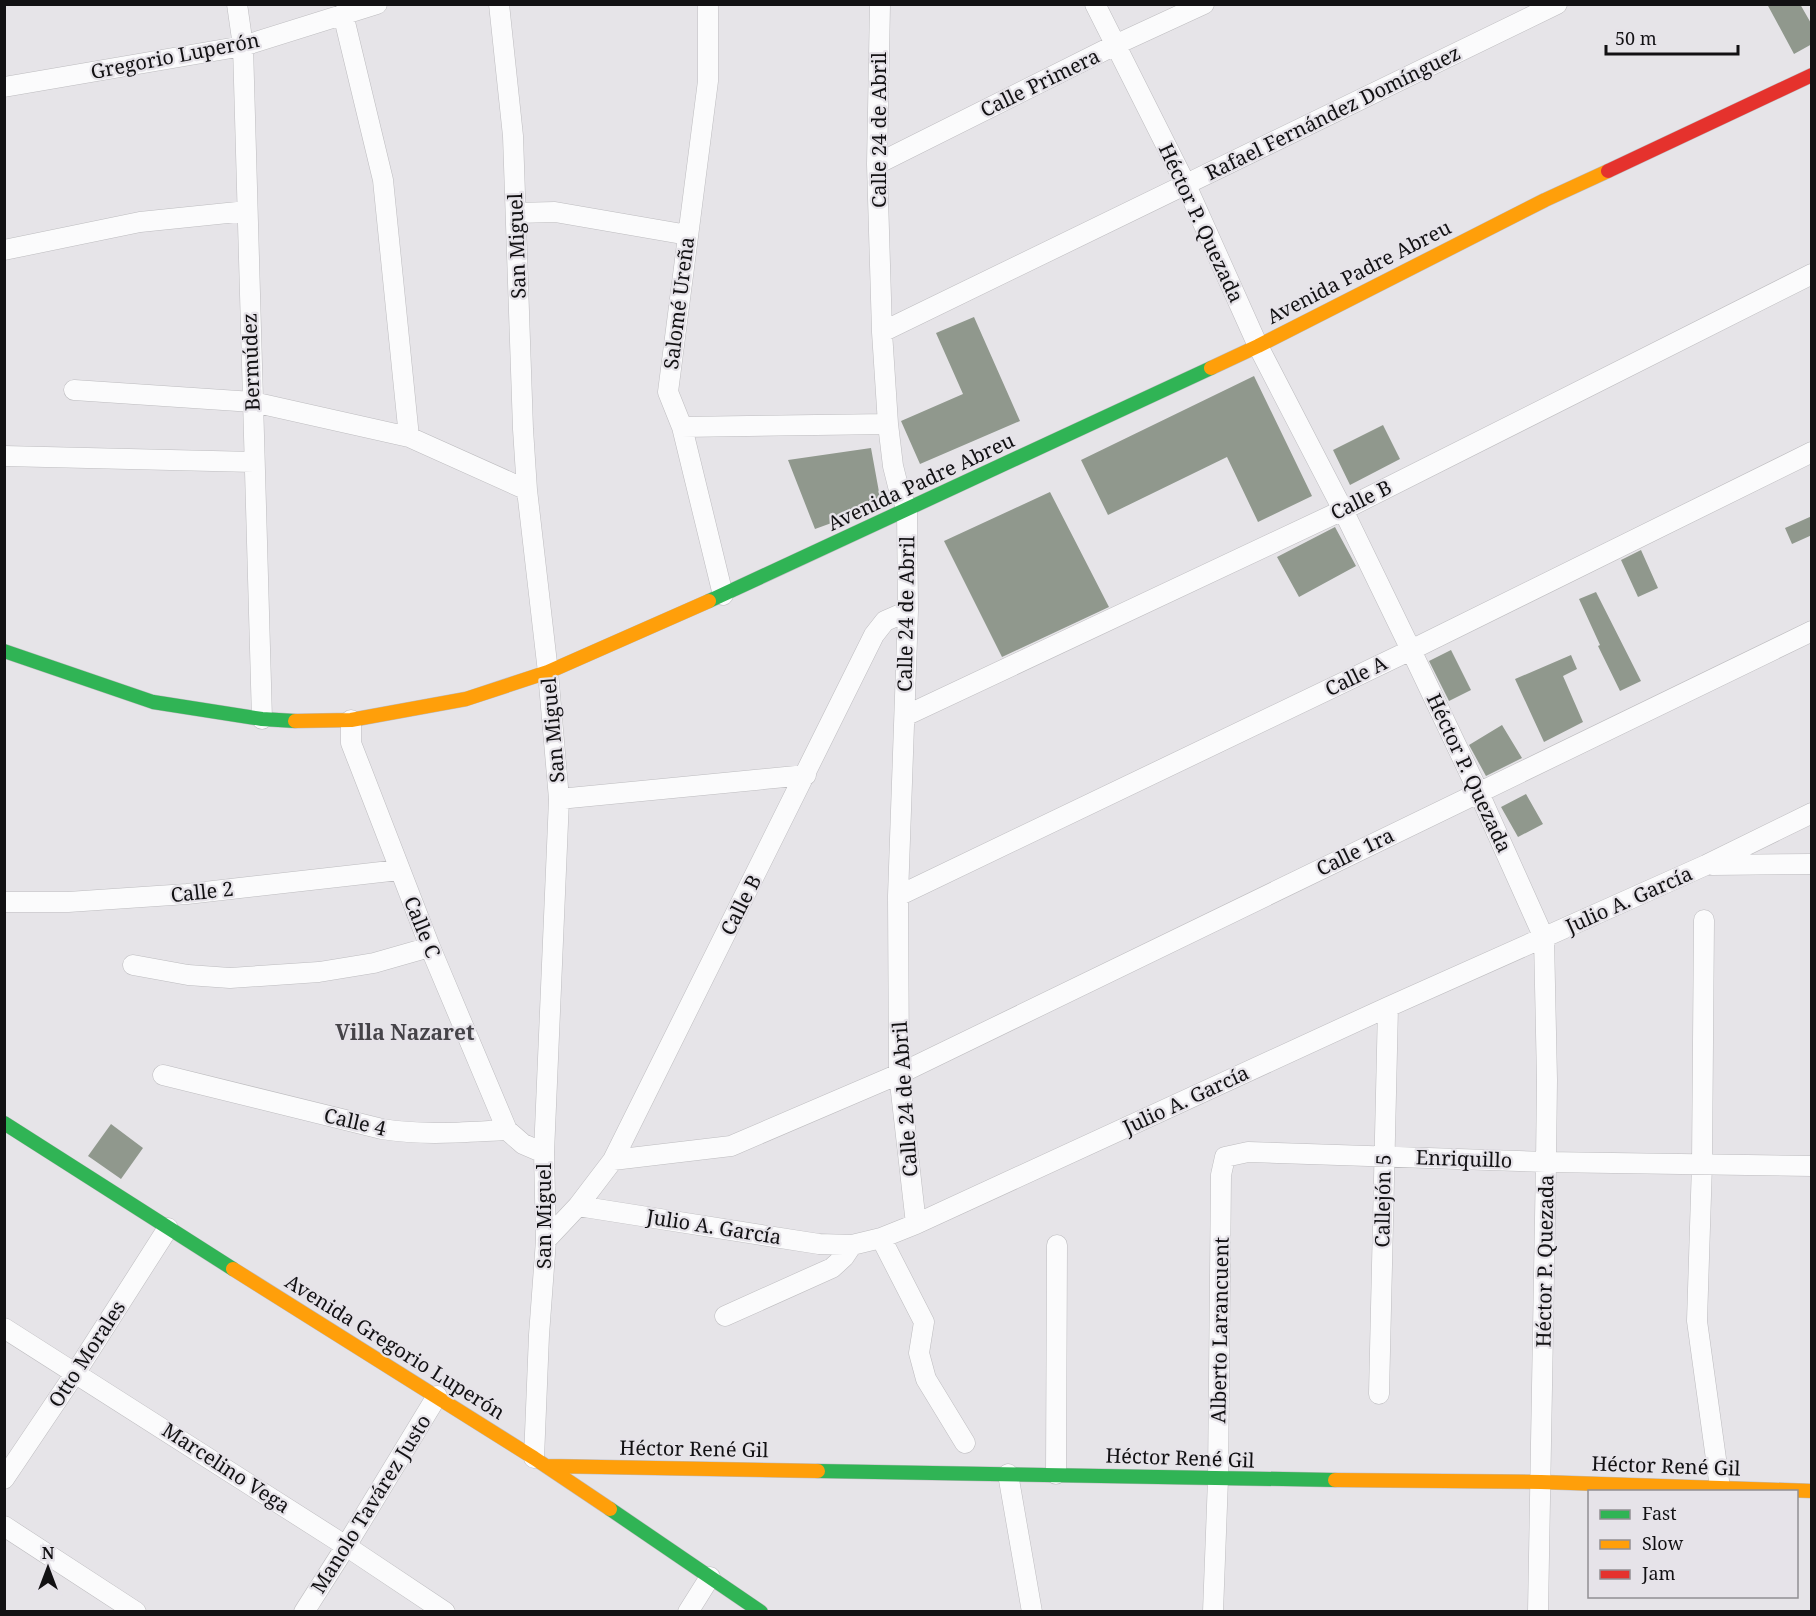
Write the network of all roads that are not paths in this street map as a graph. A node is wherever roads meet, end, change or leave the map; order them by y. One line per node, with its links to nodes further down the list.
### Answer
1 (237, 4): 11 (street, Bermúdez)
2 (377, 4): 9 (street, Gregorio Luperón)
3 (499, 4): 17 (street, San Miguel)
4 (708, 4): 18 (street, Salomé Ureña)
5 (880, 4): 14 (street, Calle 24 de Abril)
6 (1095, 4): 10 (street, Héctor P. Quezada)
7 (1204, 4): 10 (street, Calle Primera)
8 (1557, 4): 15 (street, Rafael Fernández Domínguez)
9 (343, 14): 11 (street, Gregorio Luperón); 27 (street)
10 (1115, 45): 14 (street, Calle Primera); 15 (street, Héctor P. Quezada)
11 (243, 46): 13 (street, Gregorio Luperón); 16 (street, Bermúdez)
12 (1812, 75): 22 (main road, Avenida Padre Abreu)
13 (4, 87)
14 (877, 164): 21 (street, Calle 24 de Abril)
15 (1186, 185): 21 (street, Rafael Fernández Domínguez); 22 (street, Héctor P. Quezada)
16 (247, 212): 19 (street); 24 (street, Bermúdez)
17 (516, 213): 18 (street); 31 (street, San Miguel)
18 (688, 235): 26 (street, Salomé Ureña)
19 (4, 250)
20 (1812, 274): 33 (street, Calle B)
21 (882, 332): 25 (street, Calle 24 de Abril)
22 (1258, 346): 32 (main road, Avenida Padre Abreu); 33 (street, Héctor P. Quezada)
23 (74, 390): 24 (street)
24 (253, 402): 27 (street); 30 (street, Bermúdez)
25 (888, 424): 26 (street); 32 (street, Calle 24 de Abril)
26 (682, 426): 34 (street, Salomé Ureña)
27 (409, 437): 31 (street)
28 (1812, 452): 37 (street, Calle A)
29 (4, 456): 30 (street)
30 (254, 462): 41 (street, Bermúdez)
31 (527, 490): 39 (street, San Miguel)
32 (907, 510): 34 (main road, Avenida Padre Abreu); 35 (street, Calle 24 de Abril)
33 (1342, 510): 37 (street, Héctor P. Quezada); 40 (street, Calle B)
34 (723, 595): 39 (main road, Avenida Padre Abreu)
35 (908, 611): 40 (street, Calle 24 de Abril); 43 (street, Calle B)
36 (1812, 631): 44 (street, Calle 1ra)
37 (1411, 650): 44 (street, Héctor P. Quezada); 50 (street, Calle A)
38 (4, 651): 41 (main road, Avenida Padre Abreu)
39 (548, 672): 42 (main road, Avenida Padre Abreu); 45 (street, San Miguel)
40 (905, 716): 50 (street, Calle 24 de Abril)
41 (262, 719): 42 (main road, Avenida Padre Abreu)
42 (351, 720): 49 (street, Calle C)
43 (806, 775): 45 (street); 64 (street, Calle B)
44 (1479, 793): 53 (street, Héctor P. Quezada); 57 (street, Calle 1ra)
45 (559, 799): 61 (street, San Miguel)
46 (1812, 813): 48 (street, Julio A. García)
47 (1812, 864): 48 (street)
48 (1706, 865): 53 (street, Julio A. García)
49 (399, 870): 51 (street, Calle 2); 54 (street, Calle C)
50 (898, 896): 57 (street, Calle 24 de Abril)
51 (4, 902)
52 (1704, 920): 66 (street)
53 (1544, 938): 56 (street, Julio A. García); 65 (street, Héctor P. Quezada)
54 (430, 947): 55 (street); 60 (street, Calle C)
55 (133, 965)
56 (1388, 1007): 63 (street, Callejón 5); 69 (street, Julio A. García)
57 (899, 1074): 64 (street, Calle 1ra); 69 (street, Calle 24 de Abril)
58 (163, 1075): 60 (street, Calle 4)
59 (4, 1123): 70 (main road, Avenida Gregorio Luperón)
60 (507, 1130): 61 (street)
61 (544, 1153): 72 (street, San Miguel)
62 (1225, 1157): 63 (street, Enriquillo); 85 (street, Alberto Larancuent)
63 (1384, 1157): 65 (street, Enriquillo); 78 (street, Callejón 5)
64 (613, 1160): 68 (street, Calle B)
65 (1546, 1162): 66 (street, Enriquillo); 86 (street, Héctor P. Quezada)
66 (1702, 1164): 67 (street, Enriquillo); 87 (street)
67 (1812, 1166)
68 (578, 1206): 72 (street); 73 (street, Julio A. García)
69 (916, 1224): 71 (street, Julio A. García)
70 (168, 1228): 77 (street, Otto Morales); 79 (main road, Avenida Gregorio Luperón)
71 (881, 1238): 73 (street, Julio A. García); 80 (street)
72 (546, 1240): 81 (street, San Miguel)
73 (852, 1245): 75 (street)
74 (1057, 1245): 83 (street)
75 (725, 1316)
76 (4, 1328): 77 (street, Marcelino Vega)
77 (76, 1372): 84 (street, Otto Morales); 90 (street, Marcelino Vega)
78 (1379, 1394)
79 (437, 1396): 81 (main road, Avenida Gregorio Luperón); 90 (street, Manolo Tavárez Justo)
80 (965, 1443)
81 (541, 1462): 82 (main road, Héctor René Gil); 91 (main road, Avenida Gregorio Luperón)
82 (1008, 1474): 83 (main road, Héctor René Gil); 97 (street)
83 (1056, 1474): 85 (main road, Héctor René Gil)
84 (4, 1479)
85 (1218, 1479): 86 (main road, Héctor René Gil); 98 (street, Alberto Larancuent)
86 (1540, 1482): 87 (main road, Héctor René Gil); 99 (street, Héctor P. Quezada)
87 (1720, 1488): 88 (main road, Héctor René Gil)
88 (1781, 1490)
89 (4, 1526): 92 (street)
90 (346, 1546): 93 (street, Manolo Tavárez Justo); 94 (street, Marcelino Vega)
91 (710, 1577): 95 (street); 96 (main road, Avenida Gregorio Luperón)
92 (136, 1611)
93 (304, 1611)
94 (445, 1611)
95 (688, 1611)
96 (761, 1611)
97 (1032, 1611)
98 (1213, 1611)
99 (1538, 1611)

